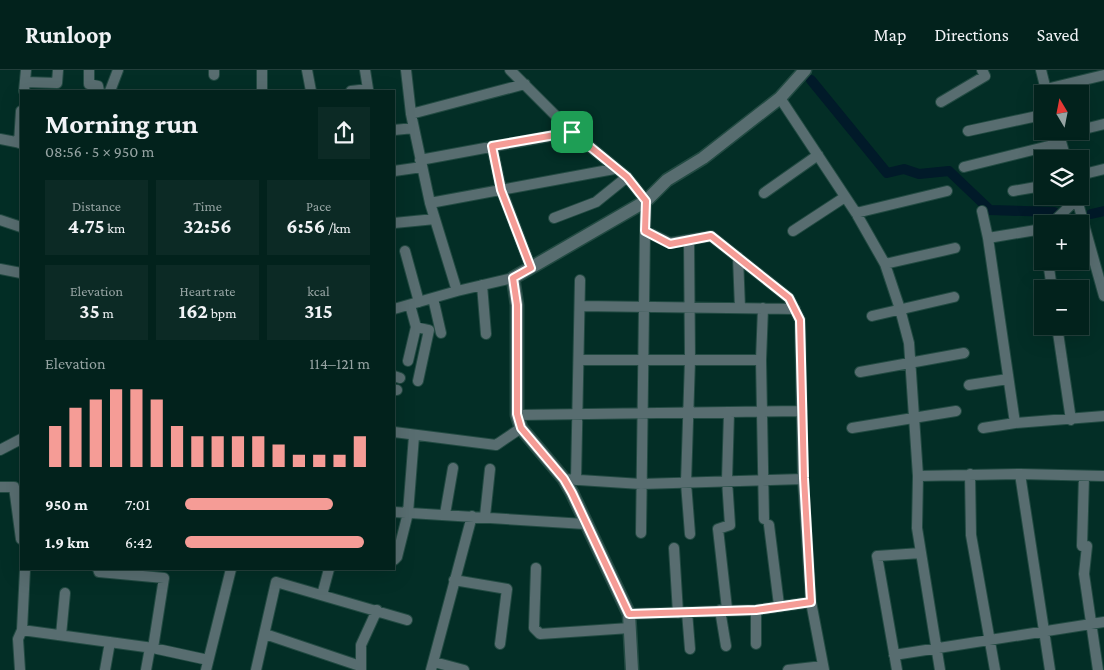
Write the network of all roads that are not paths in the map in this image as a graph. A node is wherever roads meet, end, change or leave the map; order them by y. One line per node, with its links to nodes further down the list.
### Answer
1 (26, 70): 17 (street)
2 (58, 70): 17 (street)
3 (89, 70): 18 (street)
4 (118, 70): 19 (street)
5 (262, 70): 20 (street)
6 (307, 70): 21 (street)
7 (365, 70): 22 (street)
8 (406, 70): 25 (street)
9 (510, 70): 14 (street)
10 (805, 70): 23 (street)
11 (982, 70): 24 (street)
12 (1041, 70): 15 (street)
13 (1104, 75): 16 (street)
14 (526, 84): 25 (street); 32 (street)
15 (1045, 85)
16 (1068, 85)
17 (24, 87)
18 (98, 90)
19 (110, 90)
20 (262, 90)
21 (311, 90)
22 (360, 90)
23 (780, 98): 37 (street); 51 (street)
24 (941, 102)
25 (412, 114): 28 (street)
26 (1034, 117): 31 (street)
27 (1104, 124): 29 (street)
28 (414, 128): 30 (street); 38 (street)
29 (1089, 128)
30 (395, 130)
31 (968, 131)
32 (572, 132): 36 (street); 40 (street)
33 (0, 139): 35 (street)
34 (1047, 140): 39 (street)
35 (20, 143)
36 (492, 146): 38 (street); 46 (street)
37 (818, 155): 49 (street); 50 (street)
38 (421, 163): 42 (street); 52 (street)
39 (964, 167)
40 (614, 168): 44 (street); 46 (street)
41 (1104, 169): 43 (street)
42 (395, 170)
43 (1089, 173)
44 (627, 177): 51 (street); 59 (street)
45 (1034, 187): 47 (street)
46 (501, 190): 52 (street); 74 (street)
47 (1013, 190)
48 (947, 191): 56 (street)
49 (764, 193)
50 (845, 197): 56 (street); 65 (street)
51 (646, 201): 64 (street); 74 (street)
52 (430, 203): 58 (street)
53 (1070, 205): 57 (street)
54 (1079, 205): 71 (street)
55 (982, 212): 66 (street)
56 (856, 214): 73 (street)
57 (1060, 215)
58 (434, 218): 61 (street); 80 (street)
59 (554, 218)
60 (0, 220): 62 (street)
61 (395, 223)
62 (20, 227)
63 (1034, 230): 66 (street)
64 (645, 231): 67 (street); 86 (street)
65 (793, 231)
66 (988, 238): 106 (street)
67 (689, 241): 72 (street); 87 (street)
68 (955, 248): 73 (street)
69 (405, 251): 84 (street)
70 (1104, 254): 71 (street)
71 (1093, 256): 81 (street)
72 (738, 258): 88 (street); 90 (street)
73 (886, 264): 92 (street)
74 (531, 268): 77 (street)
75 (0, 269): 76 (street)
76 (20, 273)
77 (513, 278): 79 (street); 115 (street)
78 (580, 280): 85 (street)
79 (482, 285): 80 (street); 96 (street)
80 (457, 291): 83 (street)
81 (1104, 296)
82 (954, 297): 92 (street)
83 (433, 298): 84 (street); 95 (street)
84 (415, 303): 91 (street); 94 (street)
85 (580, 306): 86 (street); 99 (street)
86 (644, 307): 87 (street); 100 (street)
87 (690, 307): 88 (street); 101 (street)
88 (740, 308): 89 (street)
89 (763, 308): 90 (street); 102 (street)
90 (795, 309): 110 (street)
91 (395, 310)
92 (900, 310): 93 (street); 104 (street)
93 (872, 316)
94 (416, 327): 103 (street); 107 (street)
95 (441, 333)
96 (486, 334)
97 (1058, 335): 119 (street)
98 (964, 353): 104 (street)
99 (579, 360): 100 (street); 116 (street)
100 (643, 360): 101 (street); 112 (street)
101 (690, 360): 102 (street); 111 (street)
102 (760, 360): 114 (street)
103 (408, 361)
104 (910, 364): 105 (street); 117 (street)
105 (860, 372)
106 (1008, 379): 108 (street); 120 (street)
107 (418, 381)
108 (969, 385)
109 (956, 410): 117 (street)
110 (802, 411): 114 (street); 135 (street)
111 (688, 412): 112 (street); 113 (street); 139 (street)
112 (642, 413): 116 (street); 140 (street)
113 (729, 413): 114 (street); 137 (street)
114 (762, 413): 138 (street)
115 (517, 414): 116 (street); 121 (street)
116 (578, 414): 136 (street)
117 (913, 416): 122 (street); 132 (street)
118 (1104, 416): 119 (street)
119 (1071, 420): 120 (street)
120 (1015, 423): 123 (street)
121 (521, 428): 125 (street); 136 (street)
122 (852, 428)
123 (983, 428)
124 (395, 432): 125 (street)
125 (414, 436): 144 (street)
126 (20, 440): 127 (street)
127 (0, 450)
128 (453, 468): 145 (street)
129 (490, 468): 147 (street)
130 (970, 474): 131 (street); 132 (street); 178 (street)
131 (1020, 474): 133 (street); 175 (street)
132 (918, 476): 153 (street)
133 (1084, 476): 134 (street); 172 (street)
134 (1104, 476)
135 (804, 478): 138 (street); 163 (street)
136 (570, 480): 140 (street); 149 (street)
137 (728, 480): 138 (street); 139 (street); 166 (street)
138 (763, 481): 164 (street)
139 (686, 483): 140 (street); 151 (street)
140 (641, 484): 150 (street)
141 (18, 486): 142 (street); 148 (street)
142 (0, 487)
143 (395, 512): 144 (street)
144 (408, 513): 145 (street); 154 (street)
145 (445, 514): 146 (street)
146 (472, 516): 147 (street); 160 (street)
147 (485, 516): 149 (street)
148 (20, 521)
149 (585, 524): 169 (street)
150 (641, 533)
151 (690, 534)
152 (674, 548): 168 (street)
153 (921, 553): 184 (street); 186 (street)
154 (395, 558)
155 (536, 568): 173 (street)
156 (25, 570): 174 (street)
157 (98, 570): 183 (street)
158 (231, 570): 187 (street)
159 (329, 570): 162 (street)
160 (454, 580): 180 (street); 188 (street)
161 (65, 593): 177 (street)
162 (322, 595): 165 (street); 176 (street)
163 (811, 602): 164 (street); 190 (street)
164 (779, 605): 167 (street)
165 (377, 610): 170 (street); 189 (street)
166 (723, 610): 167 (street); 168 (street); 182 (street)
167 (756, 610): 181 (street)
168 (682, 613): 169 (street); 185 (street)
169 (629, 614): 173 (street)
170 (406, 620)
171 (1104, 622): 172 (street)
172 (1090, 625): 175 (street); 202 (street)
173 (630, 628): 196 (street)
174 (22, 630): 177 (street); 191 (street)
175 (1044, 630): 178 (street); 201 (street)
176 (264, 634): 189 (street); 194 (street)
177 (62, 635): 179 (street)
178 (990, 640): 184 (street); 200 (street)
179 (110, 642): 183 (street); 192 (street)
180 (500, 644)
181 (756, 644)
182 (726, 646)
183 (151, 648): 187 (street); 193 (street)
184 (936, 648): 186 (street); 199 (street)
185 (690, 649)
186 (894, 655): 198 (street)
187 (207, 665)
188 (433, 666): 195 (street)
189 (360, 668)
190 (823, 668): 197 (street)
191 (20, 670)
192 (105, 670)
193 (146, 670)
194 (256, 670)
195 (464, 670)
196 (632, 670)
197 (788, 670)
198 (897, 670)
199 (940, 670)
200 (995, 670)
201 (1050, 670)
202 (1098, 670)

